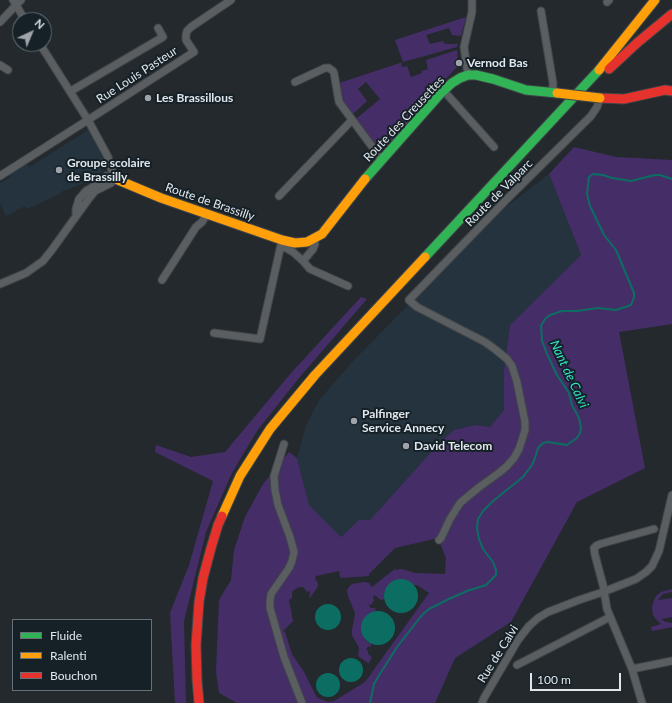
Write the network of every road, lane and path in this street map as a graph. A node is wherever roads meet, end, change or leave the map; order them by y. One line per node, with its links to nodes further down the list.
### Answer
1 (231, 0): 21 (street, Rue Louis Pasteur)
2 (472, 0): 13 (street)
3 (655, 0): 20 (main road)
4 (16, 2): 6 (street); 8 (street)
5 (541, 11): 18 (street)
6 (21, 12)
7 (672, 14): 20 (main road)
8 (0, 22)
9 (158, 28): 16 (street)
10 (45, 52): 16 (street)
11 (0, 65): 12 (street)
12 (8, 70)
13 (468, 75): 17 (main road, Route des Creusettes); 18 (main road)
14 (295, 82): 22 (street)
15 (672, 90): 19 (main road)
16 (71, 91): 21 (street)
17 (444, 91): 23 (street); 24 (main road, Route des Creusettes)
18 (554, 93): 19 (main road, bridge)
19 (600, 98): 43 (street, Route de Valparc)
20 (566, 108): 49 (main road)
21 (88, 120): 25 (street); 26 (street)
22 (352, 120): 24 (street); 29 (street)
23 (494, 147)
24 (382, 160): 32 (main road, Route des Creusettes)
25 (112, 171): 27 (street); 28 (street)
26 (0, 176)
27 (106, 176): 28 (street); 31 (street)
28 (115, 182): 30 (main road, Route de Brassilly); 31 (street)
29 (279, 196)
30 (207, 214): 34 (main road, Route de Brassilly); 36 (street)
31 (76, 216): 37 (street)
32 (314, 239): 33 (main road, Route des Creusettes); 35 (street)
33 (295, 243): 34 (main road, Route de Brassilly)
34 (282, 244): 35 (street); 39 (street)
35 (303, 261): 38 (street)
36 (162, 280)
37 (0, 284)
38 (348, 286)
39 (214, 333)
40 (284, 444): 50 (street)
41 (672, 495): 44 (street, Rue de Calvi)
42 (654, 529): 44 (street)
43 (439, 540)
44 (603, 592): 45 (street); 51 (street, Rue de Calvi)
45 (610, 617): 47 (street); 48 (street)
46 (672, 660): 48 (street)
47 (517, 665)
48 (632, 668): 52 (street)
49 (199, 703)
50 (302, 703)
51 (482, 703)
52 (642, 703)

